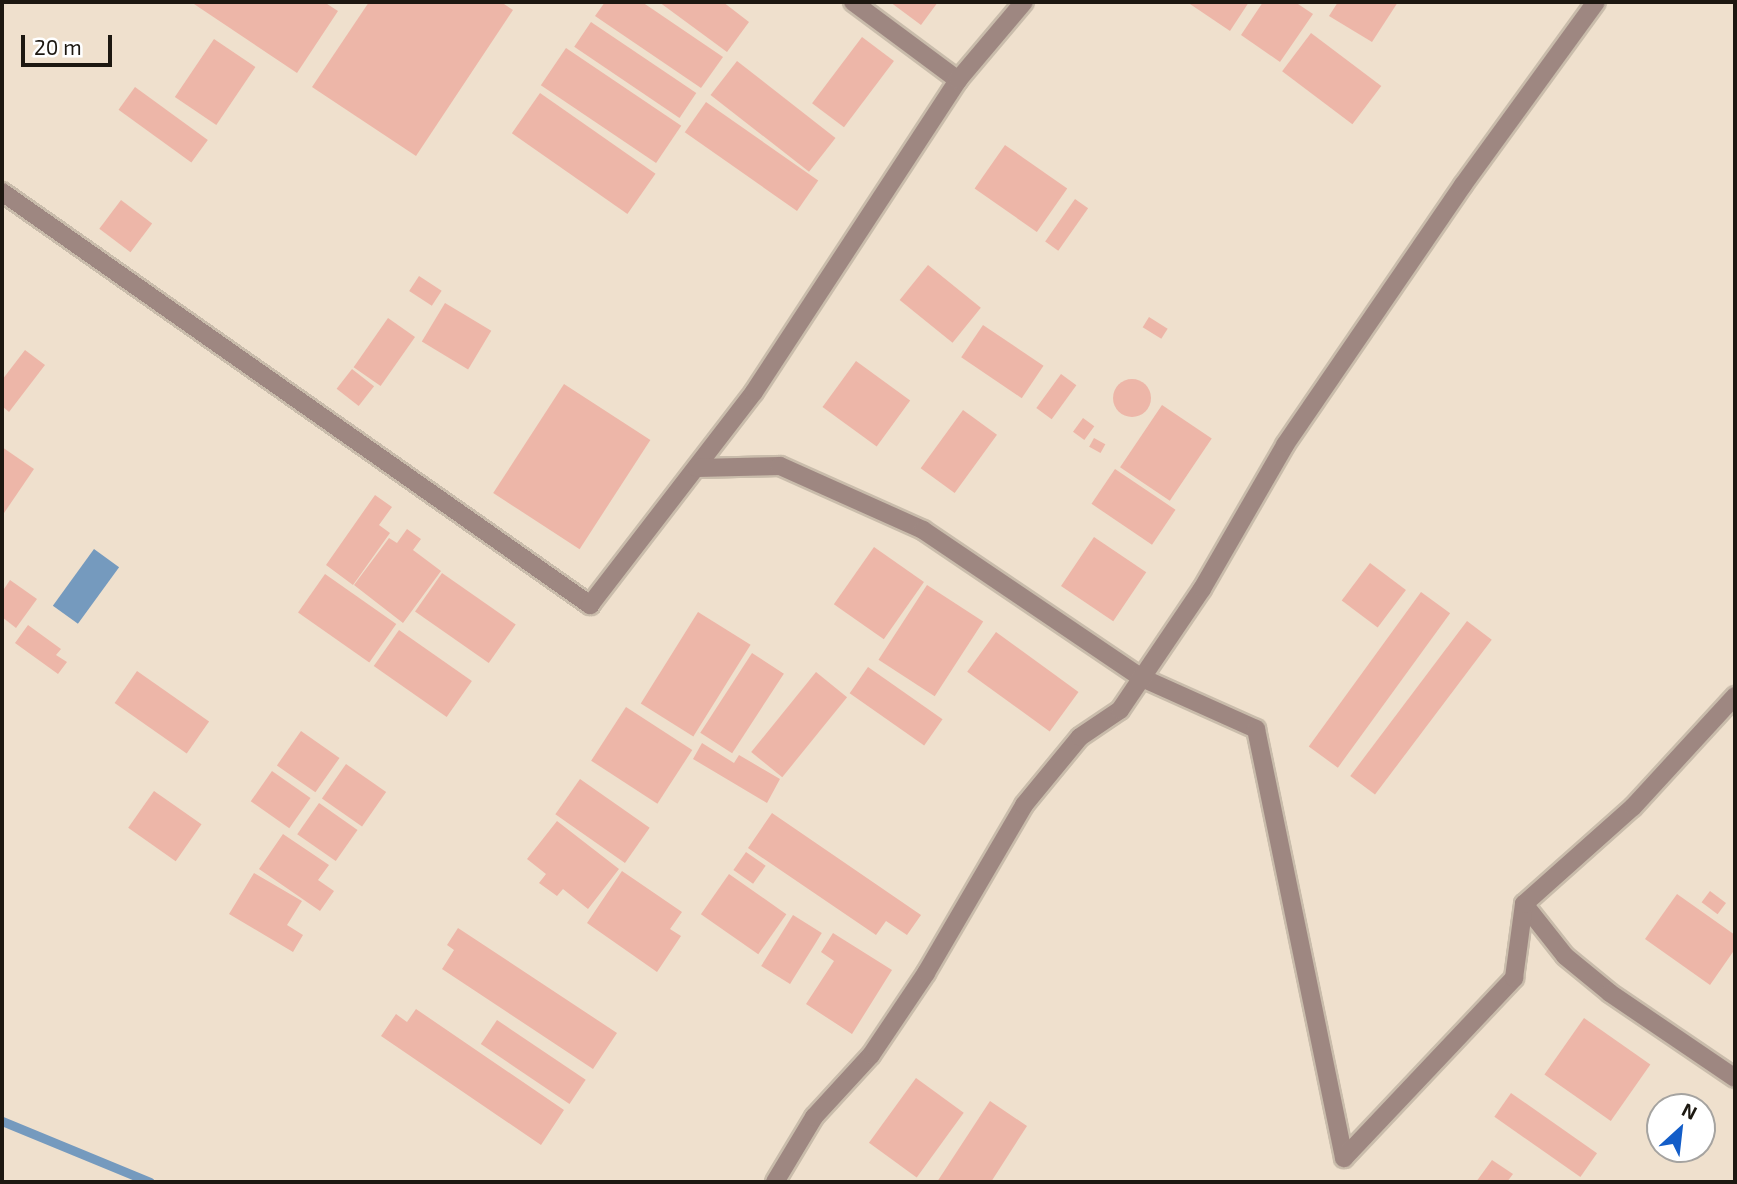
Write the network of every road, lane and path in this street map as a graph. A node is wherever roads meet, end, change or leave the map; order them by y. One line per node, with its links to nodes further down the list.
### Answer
1 (853, 2): 4 (street)
2 (1024, 2): 4 (street)
3 (1596, 2): 7 (street)
4 (958, 80): 6 (street)
5 (2, 192): 6 (street)
6 (697, 468): 7 (street)
7 (1142, 678): 9 (street); 11 (street)
8 (1735, 695): 9 (street)
9 (1524, 904): 10 (street)
10 (1735, 1078)
11 (775, 1182)

